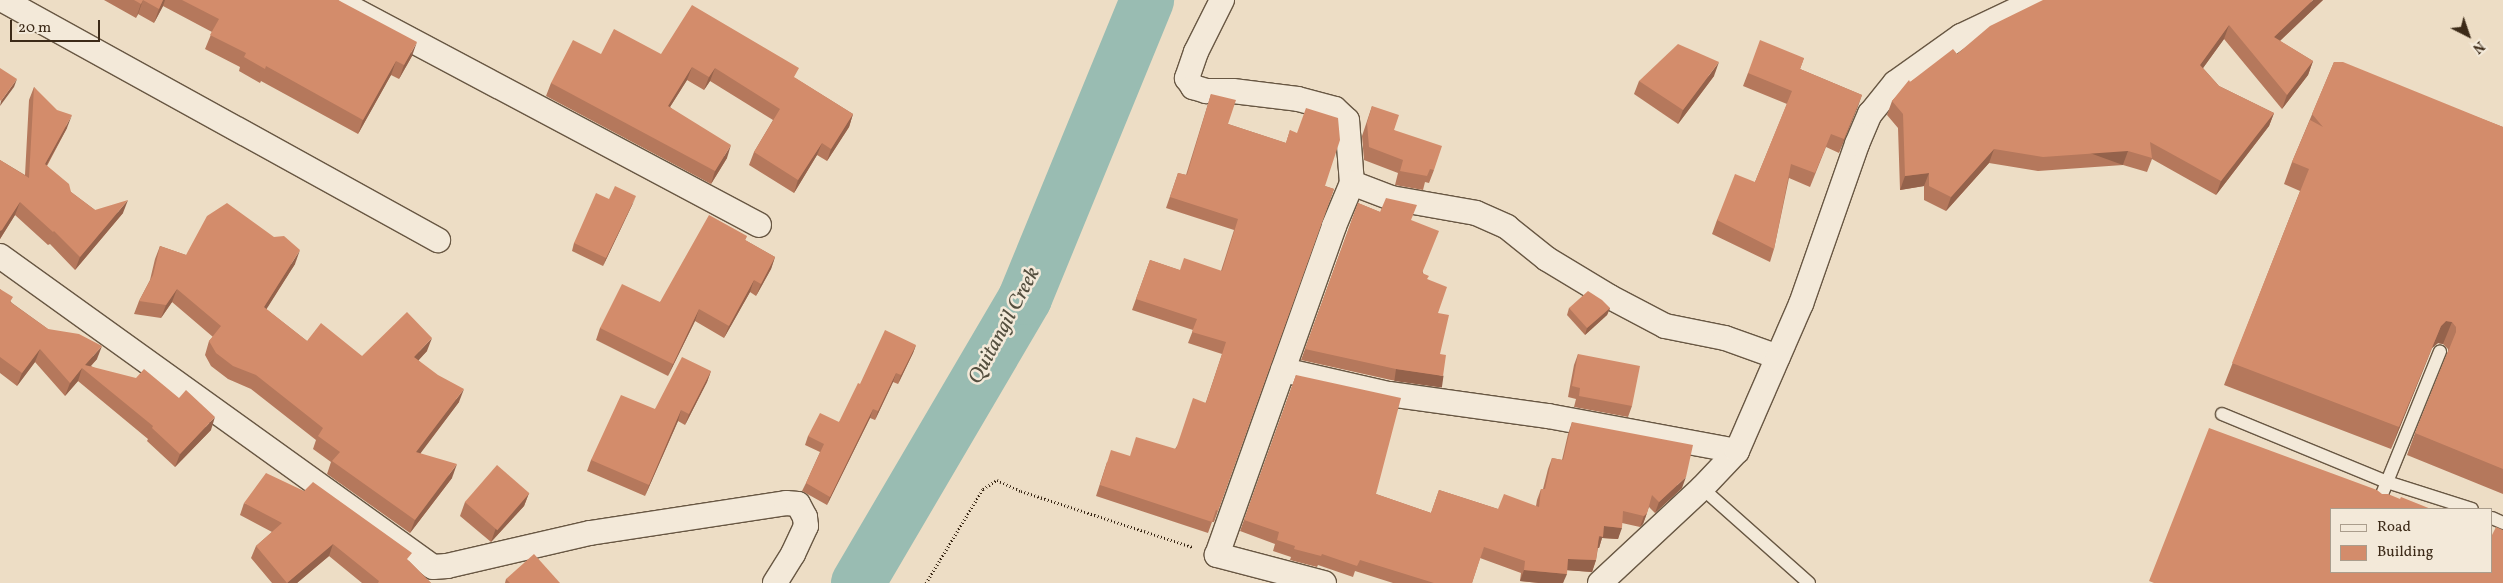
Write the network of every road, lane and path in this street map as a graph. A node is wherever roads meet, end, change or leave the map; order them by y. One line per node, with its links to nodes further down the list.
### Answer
1 (3, 0): 7 (street)
2 (336, 0): 6 (street)
3 (1222, 0): 5 (street)
4 (2037, 0): 10 (street)
5 (1352, 183): 10 (street); 11 (street)
6 (760, 225)
7 (438, 240)
8 (0, 256): 19 (street)
9 (2440, 350): 14 (lane)
10 (1778, 357): 13 (street)
11 (1283, 370): 13 (street); 18 (street)
12 (2222, 414): 14 (lane)
13 (1737, 451): 15 (street)
14 (2387, 482): 16 (lane); 17 (lane)
15 (1702, 488): 22 (street); 23 (lane)
16 (2376, 508)
17 (2469, 508)
18 (1217, 555): 20 (path); 21 (street)
19 (775, 583)
20 (926, 583)
21 (1324, 583)
22 (1600, 583)
23 (1809, 583)

